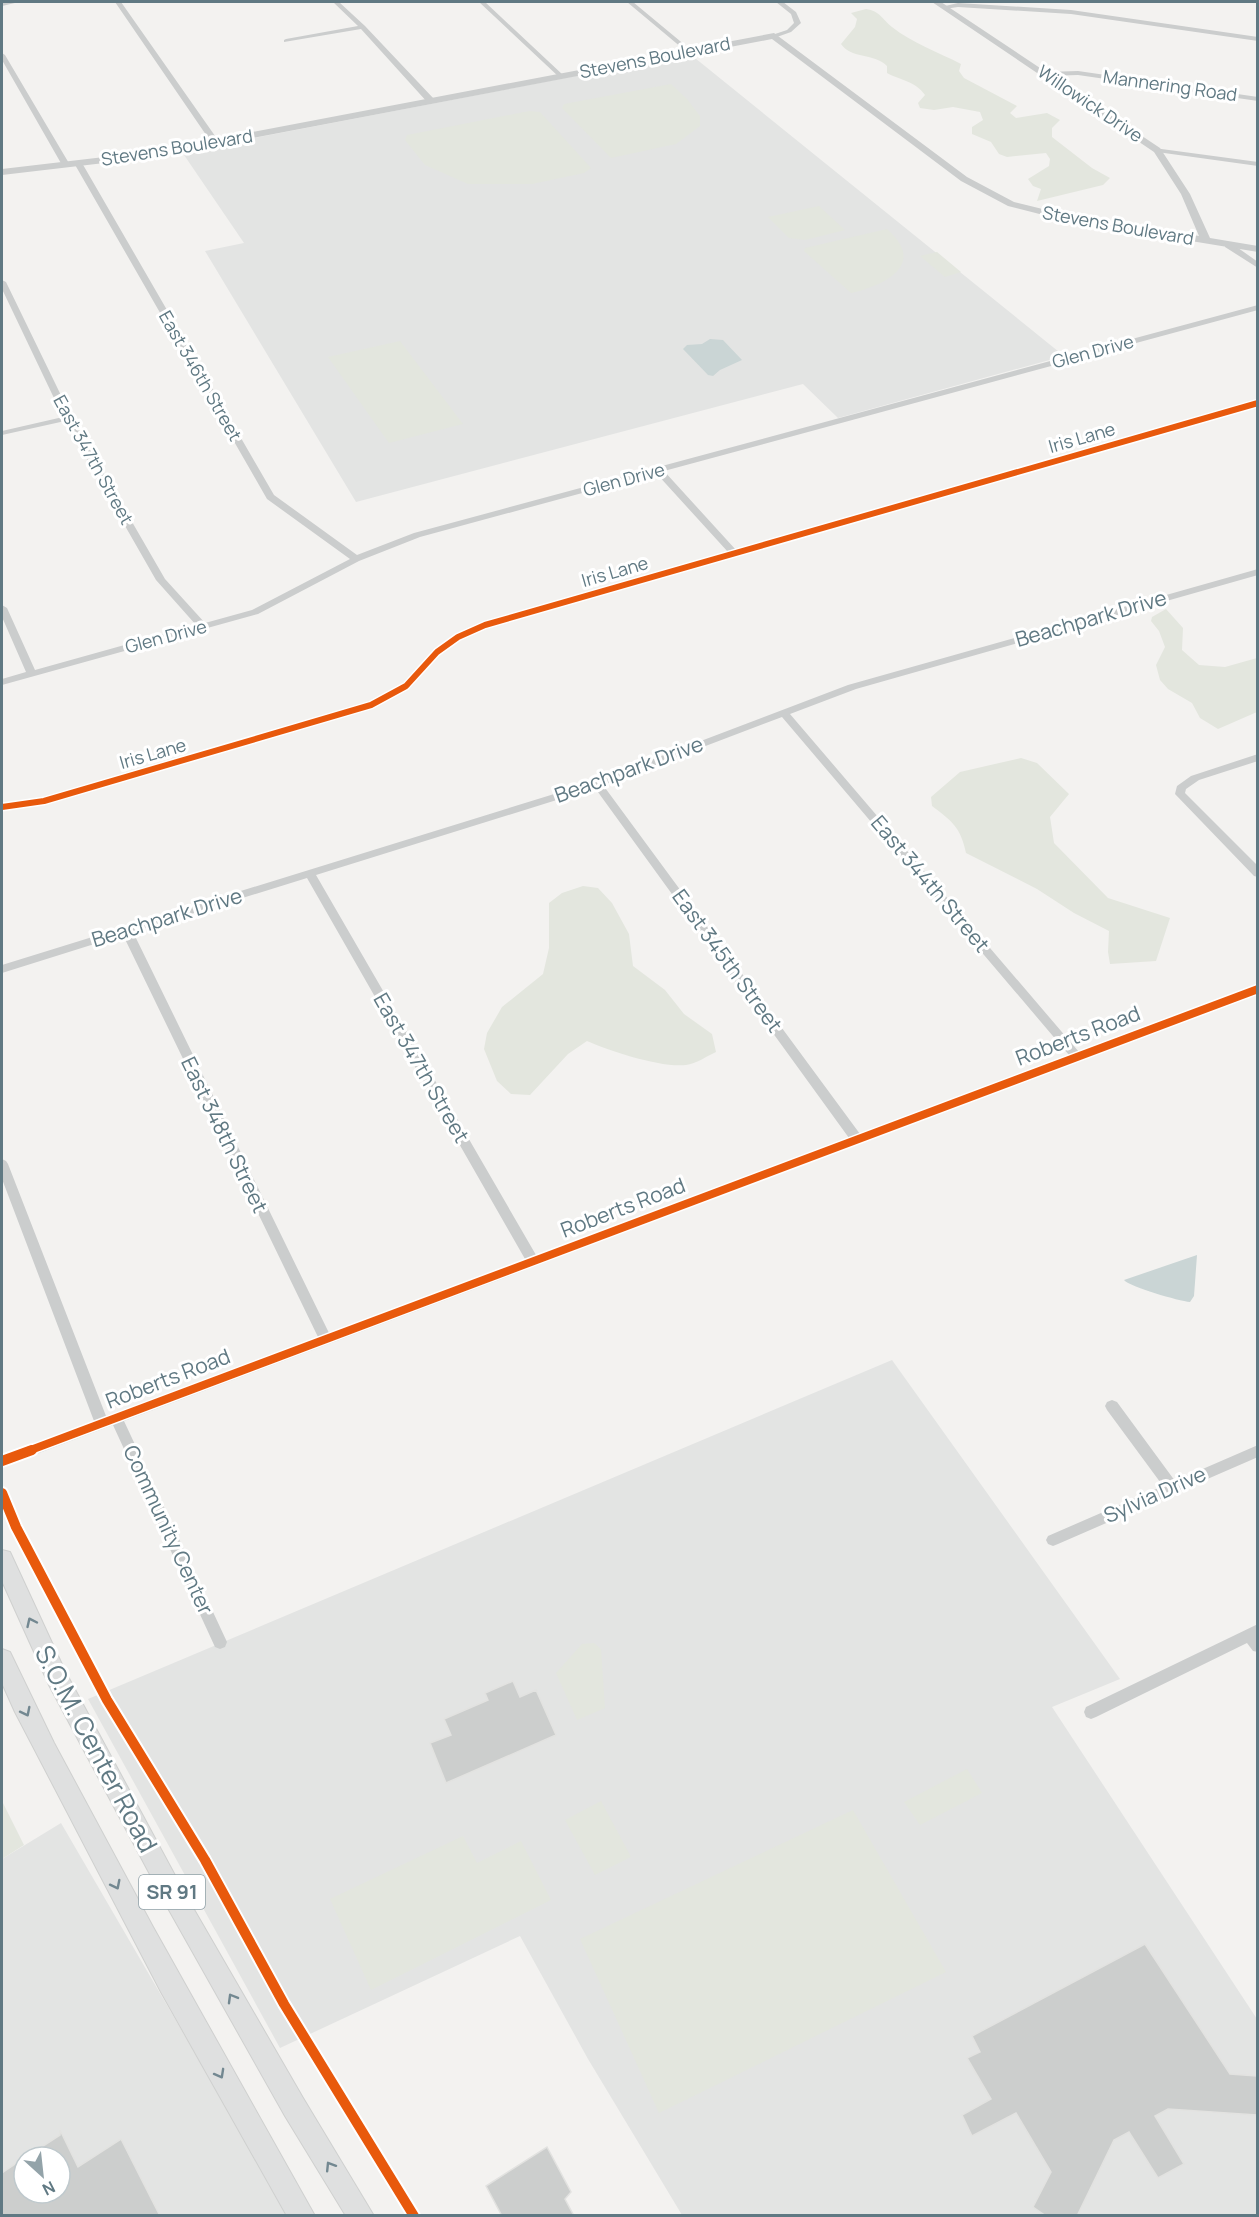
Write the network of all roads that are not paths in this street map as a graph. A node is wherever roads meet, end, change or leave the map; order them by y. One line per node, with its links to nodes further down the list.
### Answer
1 (16, 2): 7 (street)
2 (118, 2): 19 (street)
3 (336, 2): 9 (street)
4 (482, 2): 16 (street)
5 (630, 2): 13 (street)
6 (779, 2): 10 (street)
7 (5, 3)
8 (940, 4): 11 (street); 15 (street, Willowick Drive)
9 (363, 27): 12 (street); 18 (street)
10 (774, 36): 13 (street, Stevens Boulevard); 25 (street, Stevens Boulevard)
11 (1257, 39)
12 (286, 41)
13 (690, 52): 16 (street, Stevens Boulevard)
14 (2, 54): 23 (street)
15 (1046, 74): 17 (street, Mannering Road); 20 (street, Willowick Drive)
16 (561, 76): 18 (street, Stevens Boulevard)
17 (1257, 99)
18 (432, 101): 19 (street, Stevens Boulevard)
19 (216, 143): 21 (street, Stevens Boulevard)
20 (1157, 150): 22 (street); 25 (street, Willowick Drive)
21 (78, 164): 23 (street, Stevens Boulevard); 36 (street, East 346th Street)
22 (1257, 164)
23 (66, 165): 24 (street, Stevens Boulevard)
24 (2, 172)
25 (1206, 241): 26 (street, Stevens Boulevard)
26 (1228, 245): 27 (street, Stevens Boulevard); 28 (street)
27 (1257, 249)
28 (1257, 266)
29 (2, 282): 32 (street, East 347th Street)
30 (1257, 308): 34 (street, Glen Drive)
31 (1257, 403): 35 (street, Iris Lane)
32 (68, 418): 33 (street); 39 (street, East 347th Street)
33 (2, 433)
34 (658, 470): 35 (street); 36 (street, Glen Drive)
35 (734, 553): 45 (street, Iris Lane)
36 (356, 559): 39 (street, Glen Drive)
37 (1257, 572): 42 (street, Beachpark Drive)
38 (2, 608): 40 (street)
39 (203, 627): 40 (street, Glen Drive)
40 (32, 674): 41 (street, Glen Drive)
41 (2, 682)
42 (784, 713): 44 (street, Beachpark Drive); 51 (street, East 344th Street)
43 (1257, 757): 46 (street)
44 (597, 783): 47 (street, Beachpark Drive); 52 (street, East 345th Street)
45 (2, 807)
46 (1257, 873)
47 (310, 874): 48 (street, Beachpark Drive); 54 (street, East 347th Street)
48 (126, 930): 49 (street, Beachpark Drive); 55 (street, East 348th Street)
49 (2, 969)
50 (1257, 989): 51 (street, Roberts Road)
51 (1076, 1056): 52 (street, Roberts Road)
52 (857, 1139): 54 (street, Roberts Road)
53 (2, 1164): 58 (street)
54 (532, 1261): 55 (street, Roberts Road)
55 (325, 1338): 57 (street, Roberts Road)
56 (1112, 1406): 61 (street)
57 (116, 1418): 58 (street, Roberts Road); 65 (street, Community Center)
58 (102, 1424): 60 (street, Roberts Road)
59 (1257, 1451): 61 (street, Sylvia Drive)
60 (2, 1461)
61 (1172, 1488): 62 (street, Sylvia Drive)
62 (1053, 1540)
63 (2, 1559): 69 (main road, S.O.M. Center Road / SR 91, one-way to 63)
64 (1255, 1637): 67 (street)
65 (220, 1642)
66 (2, 1659): 68 (main road, S.O.M. Center Road / SR 91, one-way to 68)
67 (1091, 1712)
68 (302, 2216)
69 (361, 2216)

